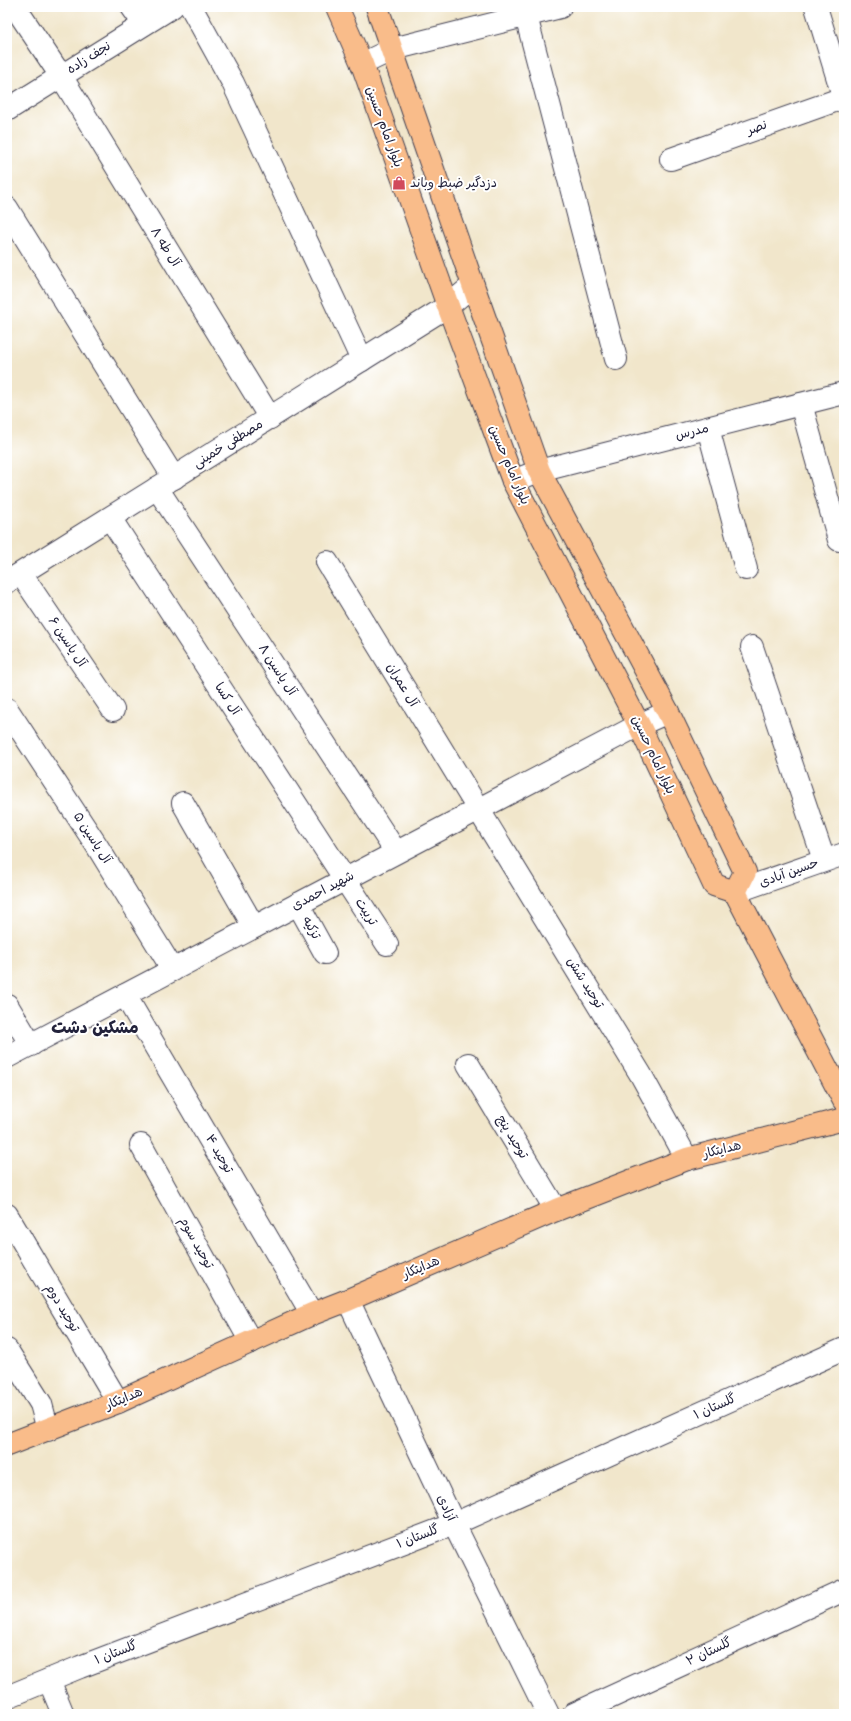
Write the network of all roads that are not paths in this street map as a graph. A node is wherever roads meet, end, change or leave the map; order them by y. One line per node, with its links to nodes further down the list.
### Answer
1 (15, 7): 13 (street, آل طه ۸)
2 (172, 7): 8 (street, نجف زاده)
3 (191, 7): 21 (street)
4 (337, 7): 12 (main road, بلوار امام حسین)
5 (377, 7): 10 (main road, بلوار امام حسین)
6 (560, 7): 9 (street)
7 (816, 7): 11 (street)
8 (138, 16): 13 (street, نجف زاده)
9 (526, 16): 10 (street); 20 (street)
10 (393, 49): 12 (street); 18 (main road, بلوار امام حسین)
11 (837, 54): 14 (street)
12 (362, 64): 19 (main road, بلوار امام حسین)
13 (61, 76): 15 (street, نجف زاده); 24 (street, آل طه ۸)
14 (844, 98): 16 (street, نصر)
15 (7, 110)
16 (671, 159)
17 (7, 208): 28 (street, آل یاسین ۸)
18 (473, 286): 19 (street, مصطفی خمینی); 26 (main road, بلوار امام حسین)
19 (448, 306): 21 (street, مصطفی خمینی); 27 (main road, بلوار امام حسین)
20 (616, 359)
21 (362, 360): 24 (street, مصطفی خمینی)
22 (844, 393): 23 (street, مدرس)
23 (800, 404): 25 (street, مدرس); 30 (street)
24 (270, 418): 28 (street, مصطفی خمینی)
25 (708, 428): 26 (street, مدرس); 32 (street)
26 (539, 471): 27 (street, مدرس); 37 (main road, بلوار امام حسین)
27 (513, 481): 38 (main road, بلوار امام حسین)
28 (165, 483): 29 (street, مصطفی خمینی); 41 (street, آل یاسین ۸)
29 (110, 518): 33 (street, مصطفی خمینی); 43 (street, آل کسا)
30 (839, 540)
31 (327, 562): 40 (street, آل عمران)
32 (746, 568)
33 (14, 578): 36 (street, آل یاسین ۶)
34 (752, 647): 42 (street)
35 (7, 709): 49 (street, آل یاسین ۵)
36 (113, 710)
37 (668, 712): 38 (street, شهید احمدی); 44 (main road, بلوار امام حسین)
38 (639, 725): 40 (street, شهید احمدی); 44 (main road, بلوار امام حسین)
39 (182, 803): 46 (street)
40 (478, 809): 41 (street, شهید احمدی); 58 (street, توحید شش)
41 (396, 852): 43 (street, شهید احمدی)
42 (834, 857): 44 (street, حسین آبادی)
43 (345, 879): 45 (street, شهید احمدی); 47 (street, تربیت)
44 (735, 892): 55 (main road)
45 (298, 904): 46 (street, شهید احمدی); 48 (street, تزکیه)
46 (254, 927): 49 (street, شهید احمدی)
47 (387, 944)
48 (325, 953)
49 (173, 970): 50 (street, شهید احمدی)
50 (126, 995): 52 (street, شهید احمدی); 62 (street, توحید ۴)
51 (7, 1005): 52 (street)
52 (31, 1045): 53 (street, شهید احمدی)
53 (7, 1057)
54 (468, 1064): 59 (street, توحید پنج)
55 (844, 1101)
56 (844, 1119): 58 (main road, هدایتکار)
57 (141, 1145): 63 (street, توحید سوم)
58 (687, 1159): 59 (main road, هدایتکار)
59 (556, 1210): 61 (main road, هدایتکار)
60 (7, 1215): 66 (street, توحید دوم)
61 (348, 1300): 62 (main road, هدایتکار); 69 (street, آزادی)
62 (312, 1314): 63 (main road, هدایتکار)
63 (251, 1342): 66 (main road, هدایتکار)
64 (844, 1349): 69 (street, گلستان ۱)
65 (7, 1350): 67 (street)
66 (118, 1402): 67 (main road, هدایتکار)
67 (48, 1430): 68 (main road, هدایتکار)
68 (7, 1445)
69 (454, 1524): 71 (street, گلستان ۱); 74 (street, آزادی)
70 (844, 1590): 75 (street, گلستان ۲)
71 (49, 1680): 72 (street, گلستان ۱); 73 (street)
72 (7, 1697)
73 (63, 1714)
74 (548, 1714)
75 (574, 1714)

